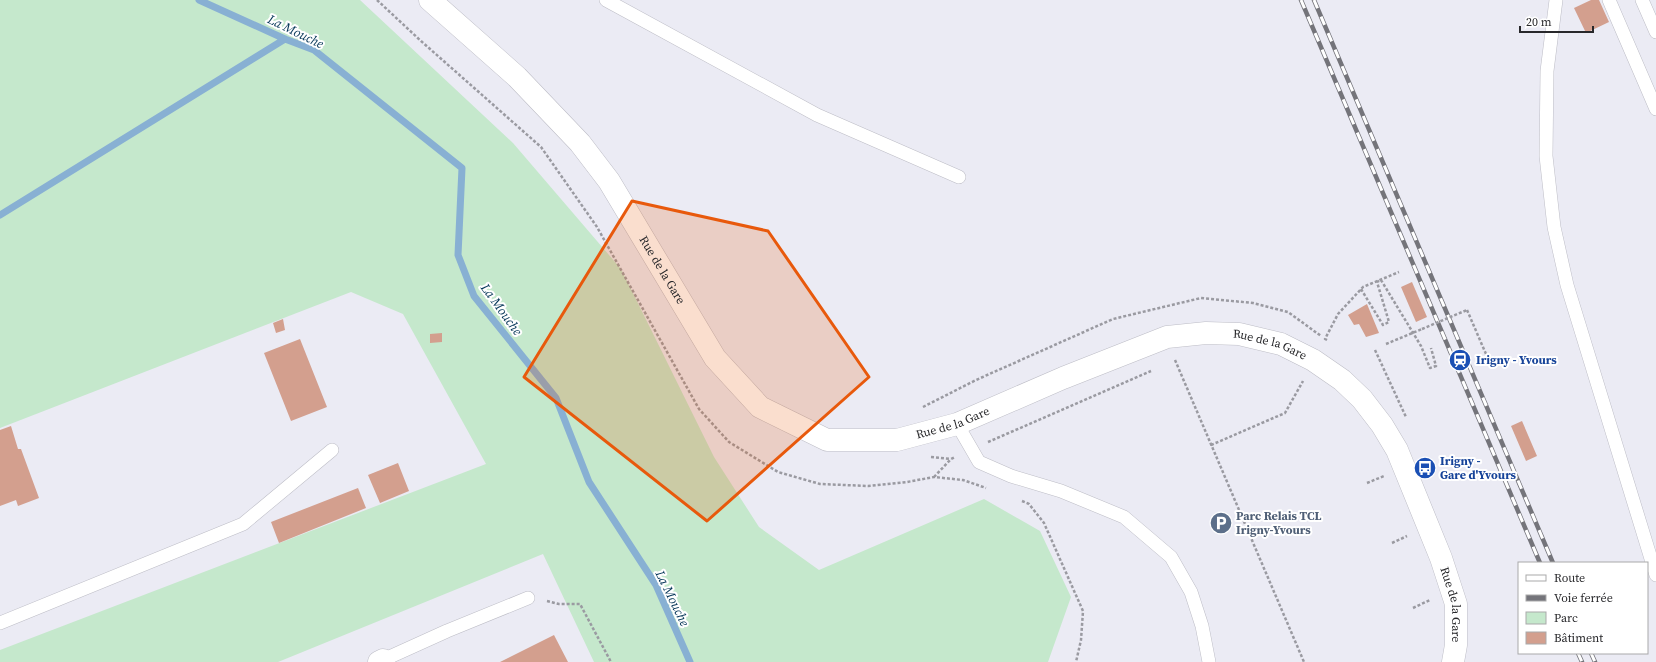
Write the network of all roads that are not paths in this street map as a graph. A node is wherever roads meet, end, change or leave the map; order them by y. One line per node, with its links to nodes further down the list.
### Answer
1 (430, 0): 9 (street, Rue de la Gare)
2 (606, 0): 8 (lane)
3 (1556, 0): 11 (lane)
4 (1609, 0): 7 (lane)
5 (1642, 0): 6 (lane)
6 (1656, 32)
7 (1656, 109)
8 (959, 177)
9 (957, 424): 15 (lane); 16 (street, Rue de la Gare)
10 (332, 450): 13 (lane)
11 (1656, 575)
12 (528, 598): 14 (lane)
13 (0, 623)
14 (382, 661)
15 (1208, 662)
16 (1452, 662)

